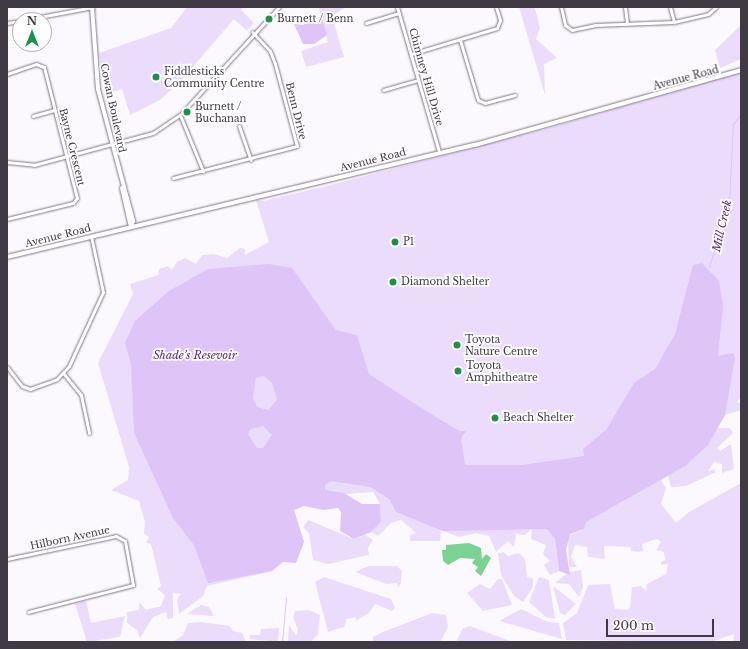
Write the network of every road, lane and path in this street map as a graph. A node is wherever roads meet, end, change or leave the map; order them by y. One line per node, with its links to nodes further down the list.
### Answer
1 (93, 7): 9 (street); 26 (street, Cowan Boulevard)
2 (279, 7): 14 (street)
3 (397, 7): 10 (street, Chimney Hill Drive)
4 (496, 7): 15 (street)
5 (561, 7): 13 (street)
6 (625, 7): 13 (street)
7 (670, 7): 11 (street)
8 (716, 7): 11 (street)
9 (52, 13)
10 (399, 13): 12 (street); 16 (street, Chimney Hill Drive)
11 (674, 22): 13 (street)
12 (366, 23)
13 (627, 23)
14 (252, 32): 23 (street); 29 (street, Benn Drive)
15 (460, 40): 16 (street); 21 (street)
16 (411, 54): 19 (street, Chimney Hill Drive)
17 (741, 70): 27 (street, Avenue Road)
18 (7, 74): 22 (street, Bayne Crescent)
19 (418, 80): 20 (street); 27 (street, Chimney Hill Drive)
20 (383, 90)
21 (515, 95)
22 (54, 110): 24 (street); 28 (street, Bayne Crescent)
23 (180, 115): 26 (street); 31 (street)
24 (33, 116)
25 (239, 126): 29 (street)
26 (112, 146): 28 (street); 34 (street, Cowan Boulevard)
27 (439, 152): 34 (street, Avenue Road)
28 (66, 157): 30 (street); 33 (street, Bayne Crescent)
29 (251, 160): 31 (street, Benn Drive)
30 (7, 162)
31 (203, 171): 32 (street, Benn Drive)
32 (173, 178)
33 (7, 219)
34 (131, 227): 35 (street, Avenue Road)
35 (91, 236): 36 (street, Avenue Road); 38 (street)
36 (7, 257)
37 (7, 367): 38 (street)
38 (64, 374): 39 (street)
39 (89, 433)
40 (7, 559): 41 (street, Hilborn Avenue)
41 (28, 612)

